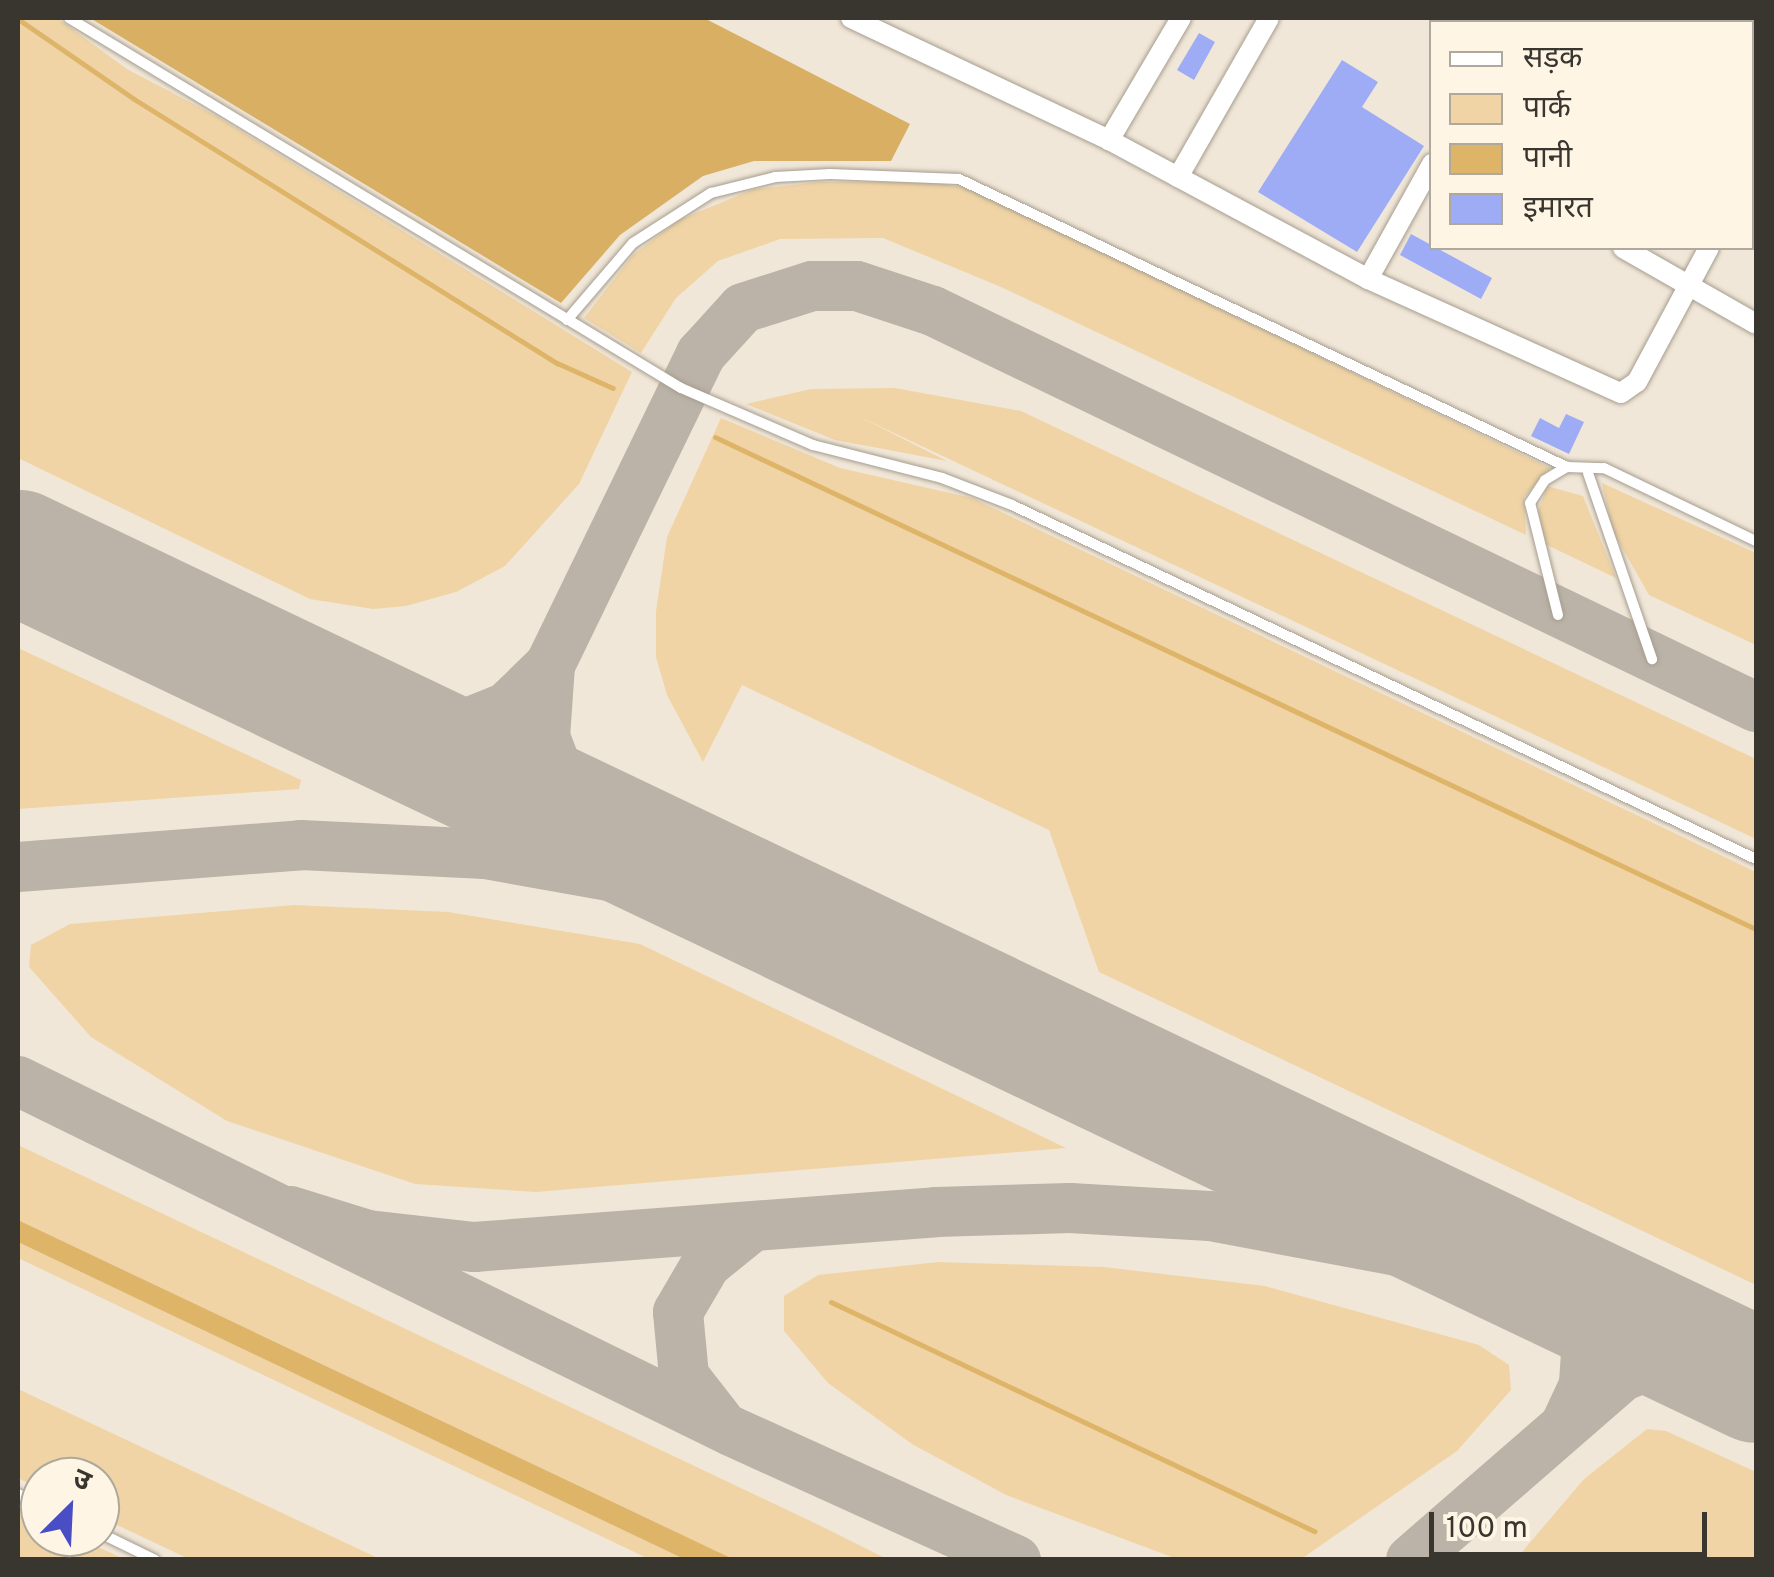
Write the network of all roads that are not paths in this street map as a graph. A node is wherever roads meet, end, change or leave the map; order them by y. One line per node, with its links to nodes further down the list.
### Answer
1 (69, 18): 12 (lane)
2 (851, 18): 5 (street)
3 (1181, 18): 5 (street)
4 (1268, 18): 7 (street)
5 (1109, 140): 7 (street)
6 (1429, 169): 10 (street)
7 (1178, 178): 10 (street)
8 (1626, 250): 11 (street)
9 (1707, 250): 11 (street)
10 (1368, 278): 11 (street)
11 (1688, 286): 13 (street)
12 (567, 320): 14 (lane); 19 (lane)
13 (1756, 324)
14 (1566, 468): 15 (lane); 17 (lane)
15 (1588, 473): 16 (lane); 18 (lane)
16 (1756, 542)
17 (1558, 615)
18 (1652, 660)
19 (1756, 858)
20 (120, 1544): 21 (lane)
21 (154, 1560)

